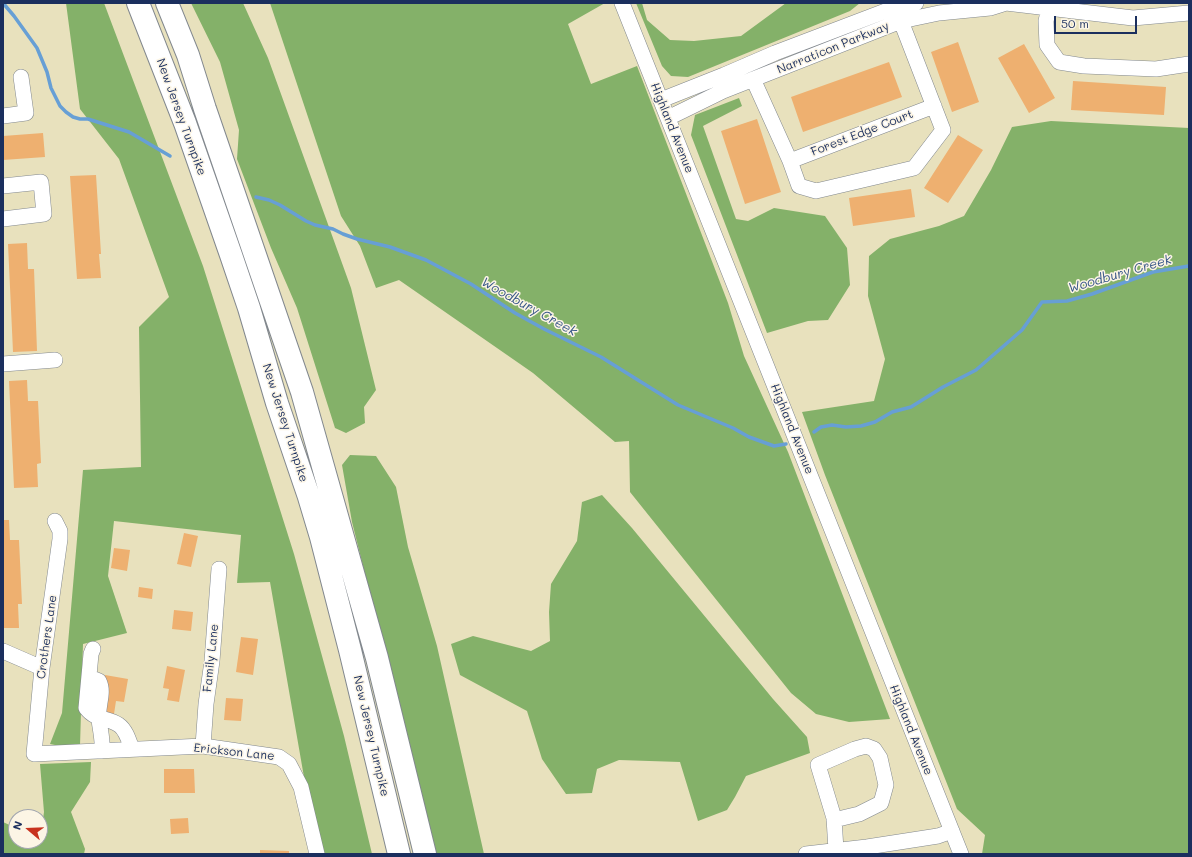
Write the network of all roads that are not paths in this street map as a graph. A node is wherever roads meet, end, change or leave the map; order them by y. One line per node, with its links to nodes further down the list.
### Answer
1 (138, 3): 36 (highway, New Jersey Turnpike)
2 (167, 3): 37 (highway, New Jersey Turnpike)
3 (622, 3): 12 (street, Highland Avenue)
4 (916, 3): 7 (street, Narraticon Parkway)
5 (1006, 3): 6 (street, Narraticon Parkway); 7 (street, Narraticon Parkway)
6 (1049, 8): 8 (street, Narraticon Parkway); 9 (street)
7 (897, 10): 11 (street, Narraticon Parkway); 12 (street, Narraticon Parkway); 13 (street)
8 (1189, 13)
9 (1189, 64)
10 (21, 77): 14 (street)
11 (753, 79): 15 (street, Narraticon Parkway); 16 (street)
12 (661, 100): 15 (street, Highland Avenue)
13 (934, 106): 16 (street, Forest Edge Court); 16 (street)
14 (3, 116)
15 (668, 118): 32 (street, Highland Avenue)
16 (790, 161)
17 (3, 186): 18 (street)
18 (3, 219)
19 (55, 360): 20 (street)
20 (3, 364)
21 (55, 521): 25 (street, Crothers Lane)
22 (219, 569): 27 (street, Family Lane)
23 (93, 649): 26 (street)
24 (3, 651): 25 (street)
25 (42, 668): 30 (street, Crothers Lane)
26 (98, 718): 28 (street); 29 (street)
27 (203, 746): 28 (street, Erickson Lane); 35 (street, Erickson Lane)
28 (132, 749): 29 (street, Erickson Lane)
29 (102, 751): 30 (street, Erickson Lane)
30 (34, 754)
31 (834, 820): 31 (street); 33 (street)
32 (952, 831): 34 (street); 39 (street, Highland Avenue)
33 (836, 850): 34 (street); 38 (street)
34 (867, 851)
35 (317, 854)
36 (399, 854)
37 (425, 854)
38 (806, 854)
39 (961, 854)

